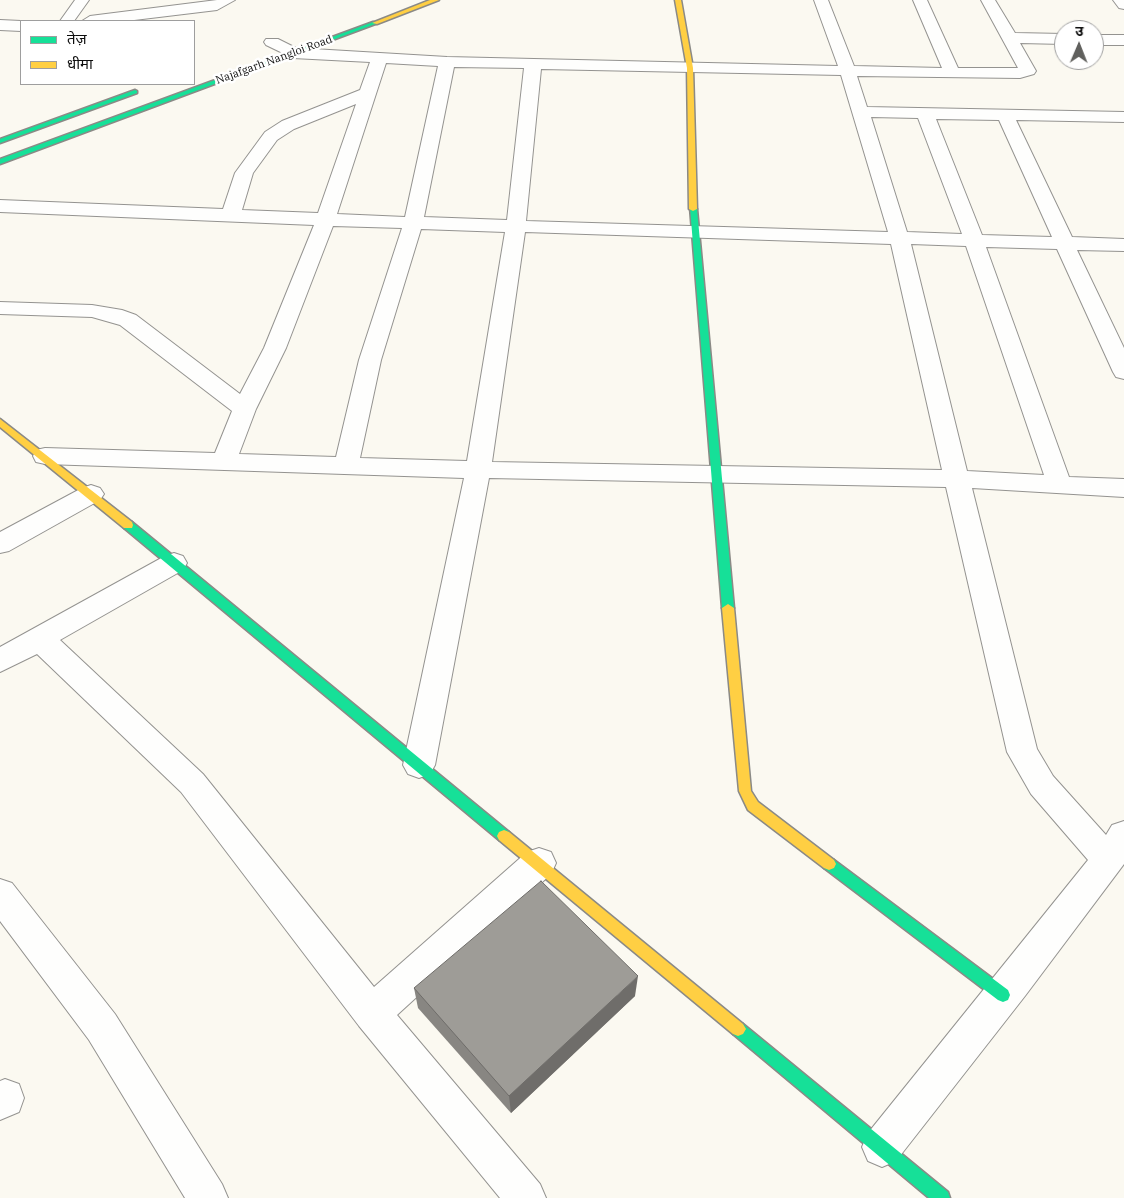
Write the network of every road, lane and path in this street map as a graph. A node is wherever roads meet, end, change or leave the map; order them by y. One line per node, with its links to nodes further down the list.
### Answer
1 (82, 0): 10 (street)
2 (228, 0): 11 (street)
3 (436, 0): 20 (street, Najafgarh Nangloi Road)
4 (678, 0): 24 (street)
5 (821, 0): 25 (street)
6 (920, 0): 26 (street)
7 (988, 0): 15 (street)
8 (1120, 0): 9 (street)
9 (1124, 5)
10 (68, 20)
11 (98, 20)
12 (0, 25): 13 (street)
13 (20, 26)
14 (289, 35): 19 (street, Najafgarh Nangloi Road)
15 (1010, 38): 16 (street); 26 (street)
16 (1054, 39)
17 (1104, 40): 18 (street)
18 (1124, 40)
19 (267, 43): 20 (street)
20 (293, 53): 21 (street); 34 (street, Najafgarh Nangloi Road)
21 (379, 59): 22 (street); 28 (street)
22 (447, 62): 23 (street); 38 (street)
23 (533, 64): 24 (street); 39 (street)
24 (690, 68): 25 (street); 40 (street)
25 (848, 72): 26 (street); 29 (street)
26 (952, 73)
27 (147, 87): 33 (street)
28 (368, 93): 36 (street); 37 (street)
29 (861, 112): 30 (street); 41 (street)
30 (925, 113): 31 (street); 42 (street)
31 (1005, 115): 32 (street); 43 (street)
32 (1124, 117)
33 (0, 140)
34 (0, 162)
35 (0, 206): 36 (street)
36 (231, 216): 37 (street)
37 (326, 219): 38 (street); 47 (street)
38 (413, 223): 39 (street); 51 (street)
39 (516, 225): 40 (street); 52 (street)
40 (694, 231): 41 (street); 53 (street)
41 (898, 237): 42 (street); 54 (street)
42 (974, 240): 43 (street); 55 (street)
43 (1065, 243): 44 (street); 46 (street)
44 (1124, 245)
45 (0, 308): 47 (street)
46 (1124, 372)
47 (244, 409): 50 (street)
48 (4, 430): 49 (street)
49 (45, 456): 50 (street); 57 (street)
50 (224, 462): 51 (street)
51 (346, 466): 52 (street)
52 (478, 470): 53 (street); 62 (street)
53 (715, 475): 54 (street); 66 (street)
54 (958, 479): 55 (street); 63 (street)
55 (1060, 485): 56 (street)
56 (1124, 488)
57 (91, 494): 58 (street); 59 (street)
58 (0, 544)
59 (174, 563): 60 (street); 62 (street)
60 (40, 638): 61 (street); 67 (street)
61 (0, 661)
62 (419, 764): 64 (street)
63 (1116, 847): 66 (street)
64 (539, 863): 67 (street); 68 (street)
65 (0, 894): 69 (street)
66 (1003, 995): 68 (street)
67 (372, 1013): 70 (street)
68 (882, 1147): 71 (street)
69 (208, 1198)
70 (526, 1198)
71 (942, 1198)

